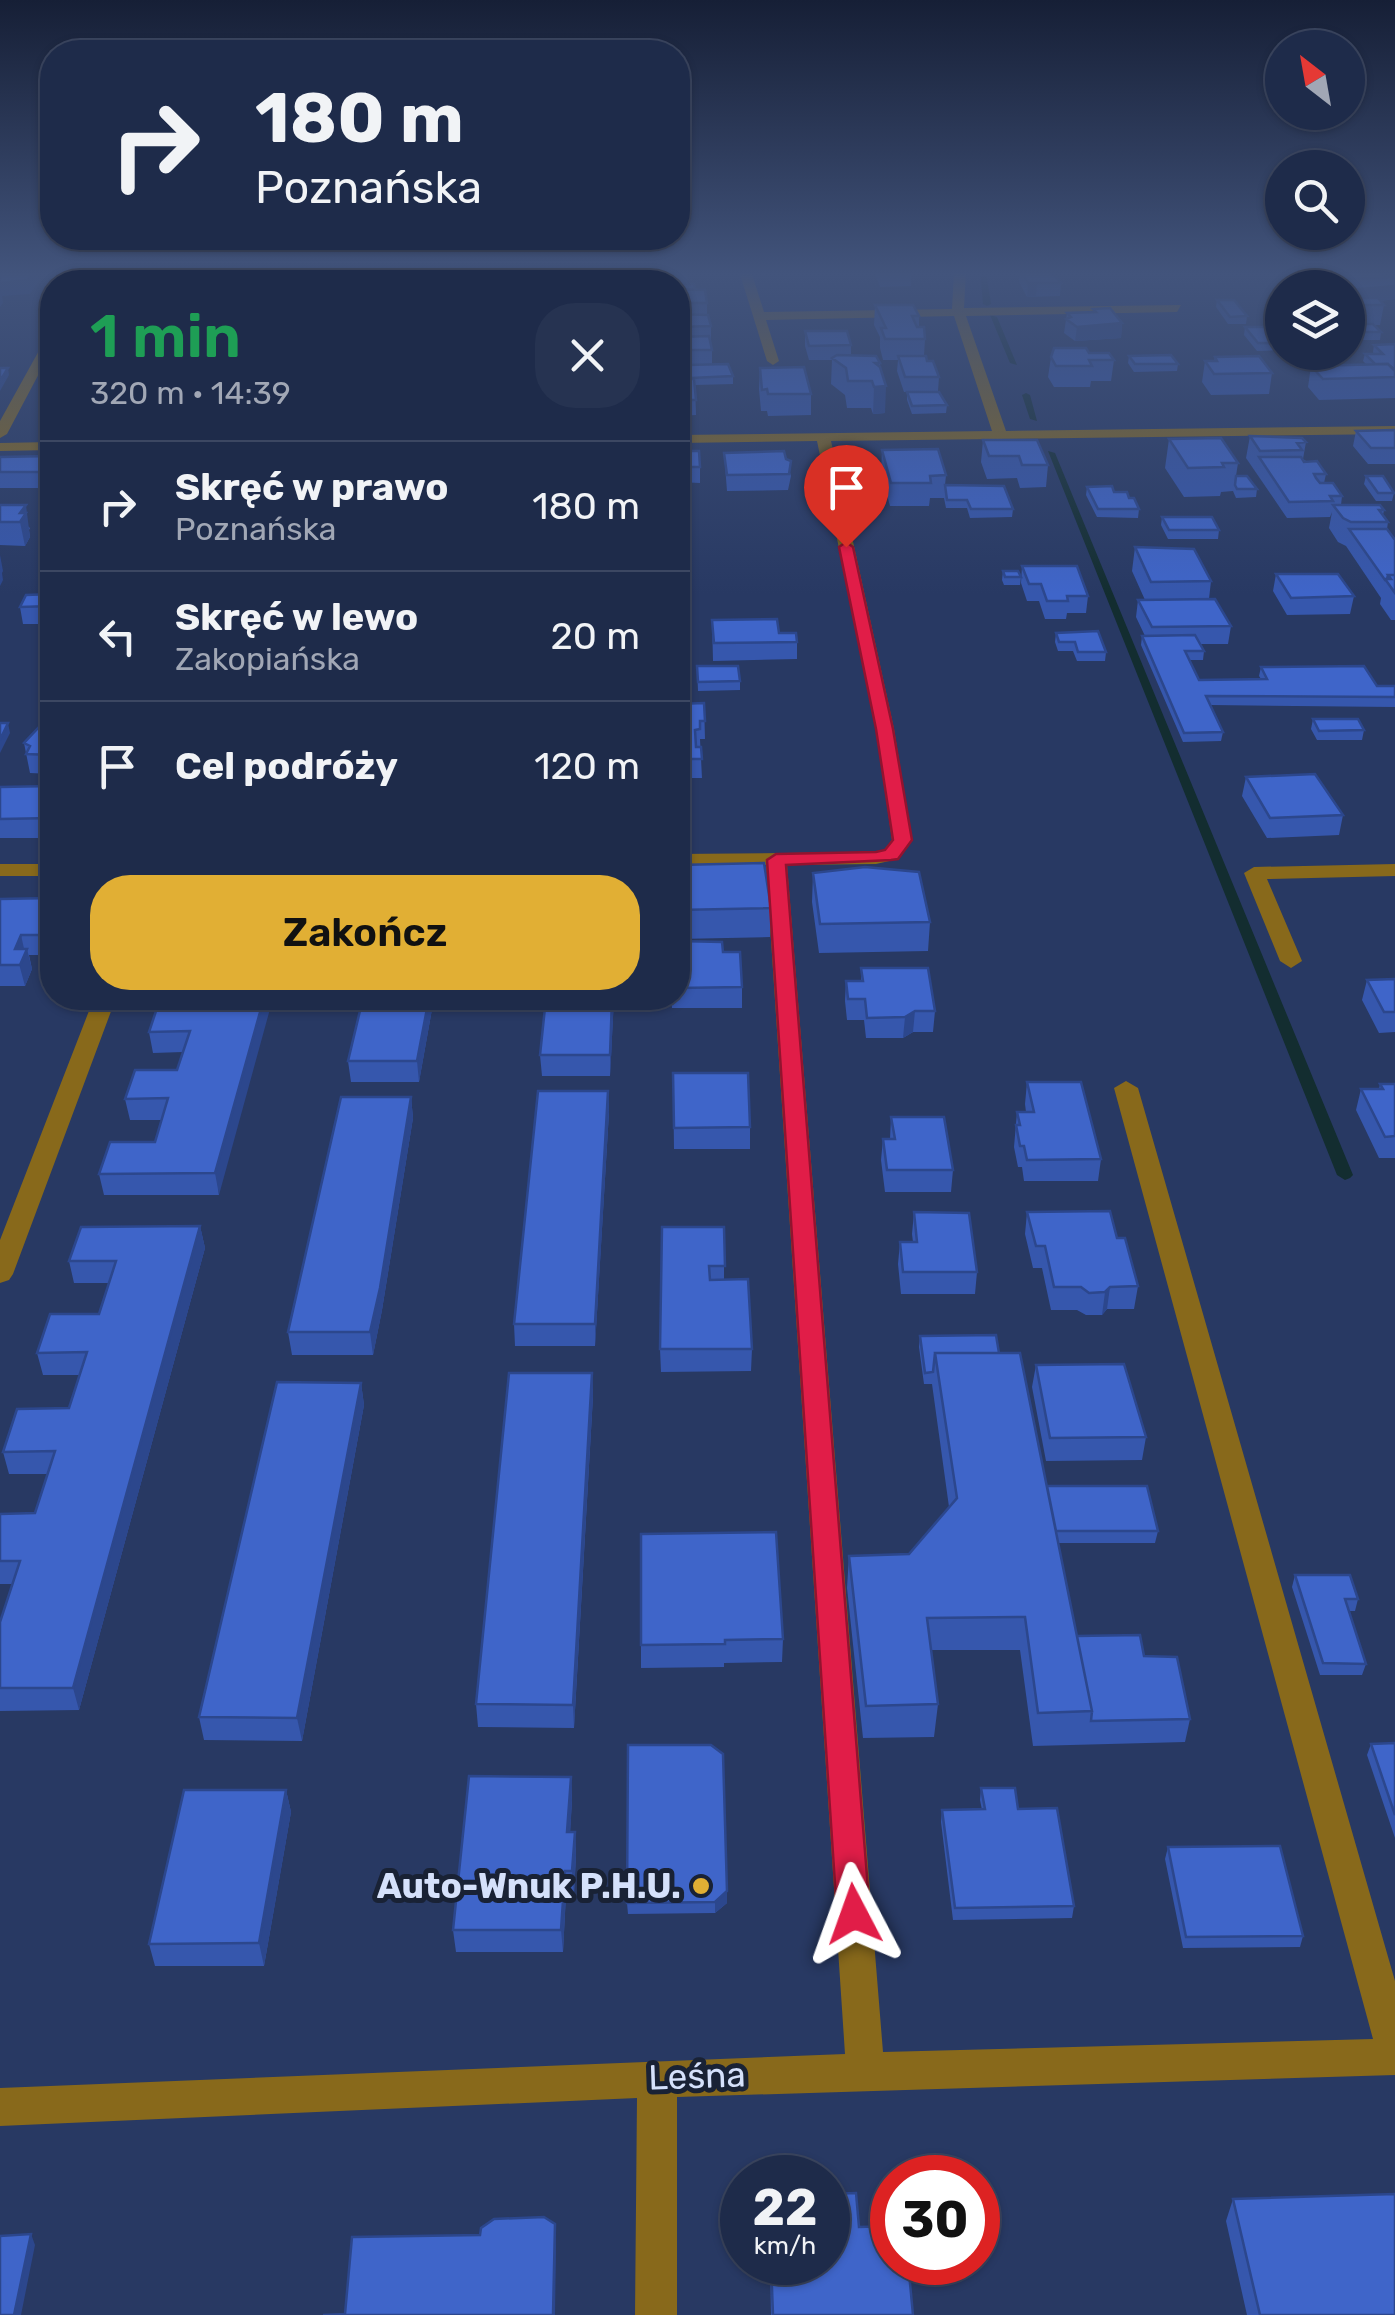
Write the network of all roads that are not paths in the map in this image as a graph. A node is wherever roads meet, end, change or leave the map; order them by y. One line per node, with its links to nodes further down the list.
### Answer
1 (30, 379): 4 (street)
2 (981, 379): 5 (street)
3 (1395, 430): 5 (street)
4 (0, 434)
5 (1000, 435): 6 (street)
6 (823, 438): 7 (street); 11 (street)
7 (690, 439)
8 (40, 446): 9 (street)
9 (0, 447)
10 (690, 860): 11 (street)
11 (776, 860): 21 (street)
12 (0, 870): 13 (street)
13 (40, 870)
14 (1395, 870): 15 (street)
15 (1291, 961)
16 (100, 1010): 18 (street)
17 (1126, 1088): 19 (street)
18 (0, 1274)
19 (1395, 2048)
20 (1395, 2057): 21 (street, Leśna)
21 (865, 2070): 22 (street, Leśna)
22 (656, 2078): 23 (street, Leśna); 24 (street)
23 (0, 2107)
24 (656, 2315)

